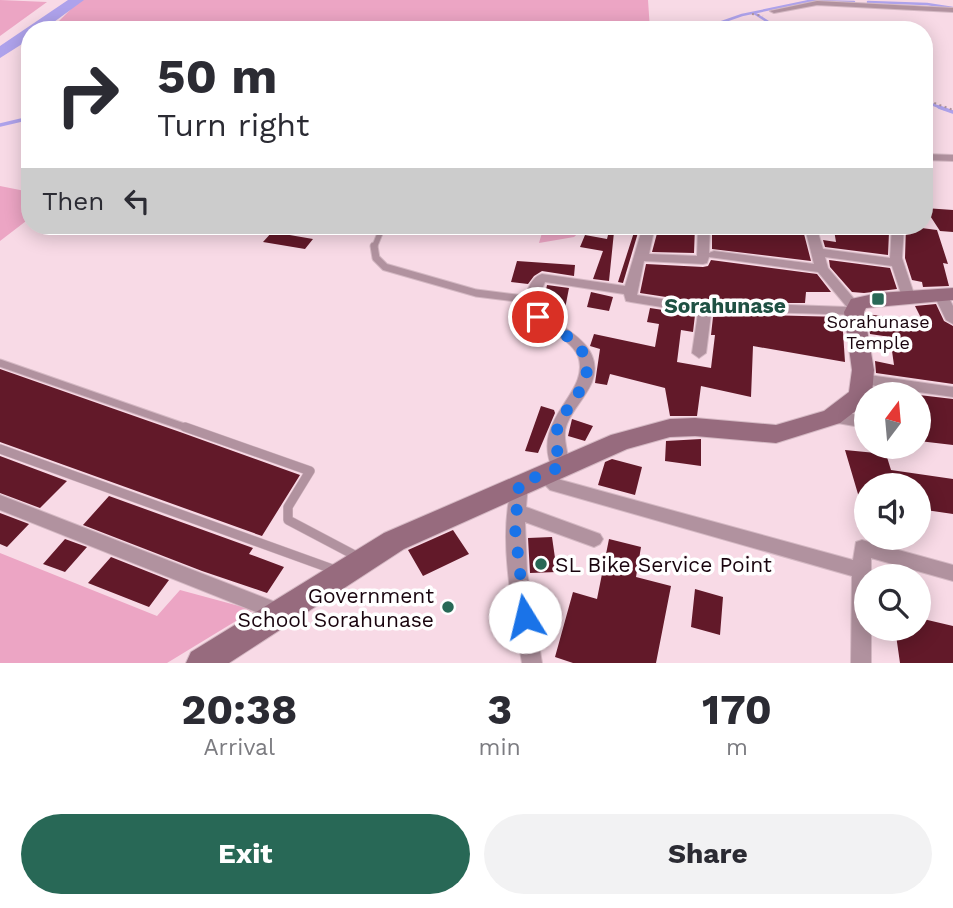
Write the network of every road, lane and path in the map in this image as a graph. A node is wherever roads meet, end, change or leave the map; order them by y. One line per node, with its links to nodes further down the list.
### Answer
1 (953, 9): 2 (street)
2 (774, 11)
3 (758, 13): 4 (path)
4 (752, 14)
5 (933, 102): 6 (path)
6 (953, 110)
7 (933, 158): 8 (street)
8 (953, 158)
9 (379, 235): 22 (lane)
10 (647, 235): 16 (street)
11 (704, 235): 16 (street)
12 (812, 235): 14 (street)
13 (898, 235): 17 (street)
14 (817, 252): 17 (street); 18 (street)
15 (714, 255): 18 (street)
16 (642, 256): 19 (street)
17 (897, 262): 21 (street)
18 (822, 269): 23 (street)
19 (630, 290): 22 (street); 24 (street)
20 (947, 294): 21 (street); 25 (street)
21 (908, 297): 23 (street)
22 (533, 300): 35 (street)
23 (854, 309): 24 (street); 28 (street)
24 (705, 310): 26 (street)
25 (953, 320)
26 (699, 353)
27 (0, 363): 39 (lane)
28 (866, 382)
29 (931, 391): 30 (street)
30 (953, 392)
31 (854, 400): 32 (street)
32 (832, 417): 33 (street); 35 (street)
33 (854, 420)
34 (0, 449): 44 (lane)
35 (540, 475): 37 (street); 39 (street); 43 (street)
36 (0, 502): 46 (street)
37 (516, 511): 38 (street); 49 (street)
38 (594, 540)
39 (364, 560): 44 (street)
40 (861, 564): 41 (street)
41 (920, 564)
42 (931, 567): 45 (street)
43 (854, 568)
44 (342, 573): 46 (street)
45 (953, 573)
46 (281, 612): 48 (street)
47 (861, 641): 50 (street)
48 (202, 663)
49 (532, 663)
50 (861, 663)

